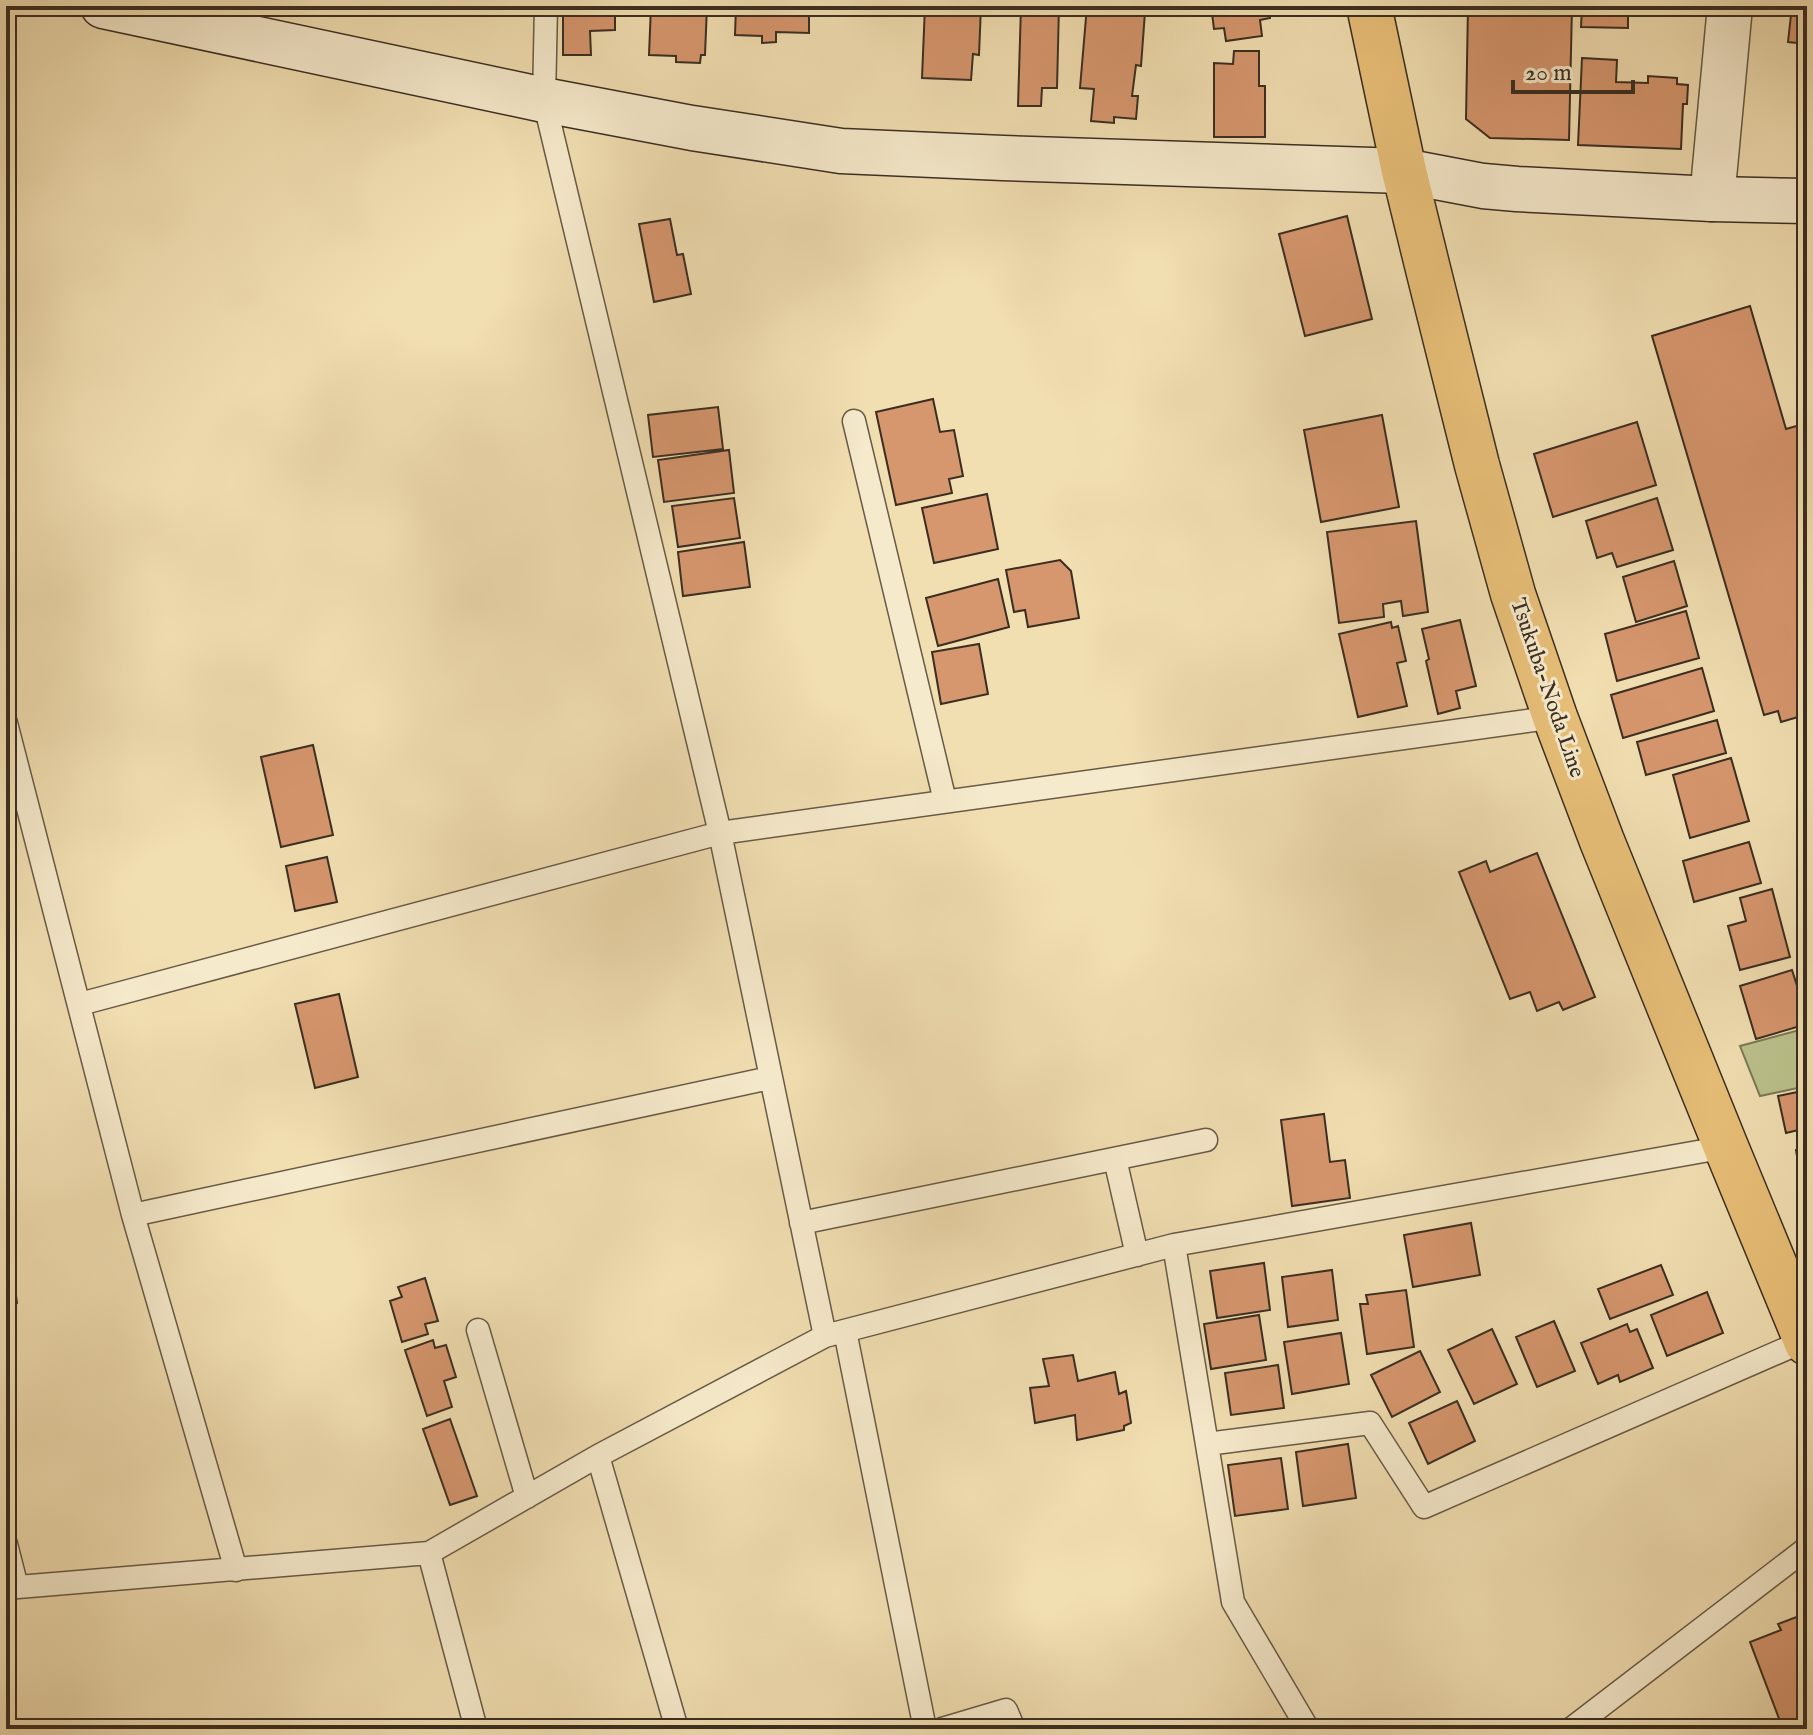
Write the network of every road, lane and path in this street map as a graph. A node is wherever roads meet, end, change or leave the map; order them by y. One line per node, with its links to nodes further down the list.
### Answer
1 (103, 6): 5 (street)
2 (546, 6): 5 (lane)
3 (1369, 6): 6 (main road, Tsukuba-Noda Line)
4 (1730, 6): 7 (street)
5 (544, 100): 6 (street); 13 (lane)
6 (1404, 171): 7 (street); 10 (main road, Tsukuba-Noda Line)
7 (1712, 199): 8 (street)
8 (1807, 201)
9 (854, 421): 12 (lane)
10 (1555, 717): 12 (lane); 17 (main road, Tsukuba-Noda Line)
11 (6, 723): 14 (lane)
12 (945, 801): 13 (lane)
13 (720, 833): 14 (lane); 15 (lane)
14 (80, 1004): 19 (lane)
15 (770, 1078): 19 (lane); 20 (lane)
16 (1206, 1140): 18 (lane)
17 (1726, 1147): 21 (lane); 25 (main road, Tsukuba-Noda Line)
18 (1115, 1159): 20 (lane); 22 (lane)
19 (133, 1215): 32 (lane)
20 (801, 1223): 24 (lane)
21 (1174, 1245): 22 (lane); 26 (lane)
22 (1137, 1255): 24 (lane)
23 (478, 1330): 28 (lane)
24 (835, 1334): 27 (lane); 36 (lane)
25 (1806, 1342): 26 (lane)
26 (1207, 1444): 39 (lane)
27 (598, 1456): 28 (lane); 35 (lane)
28 (527, 1497): 31 (lane)
29 (6, 1544): 33 (lane)
30 (1807, 1548): 40 (lane)
31 (429, 1553): 32 (lane); 34 (lane)
32 (236, 1570): 33 (lane)
33 (11, 1587)
34 (476, 1729)
35 (677, 1729)
36 (925, 1729)
37 (942, 1729): 38 (lane)
38 (1014, 1729)
39 (1308, 1729)
40 (1571, 1729)

